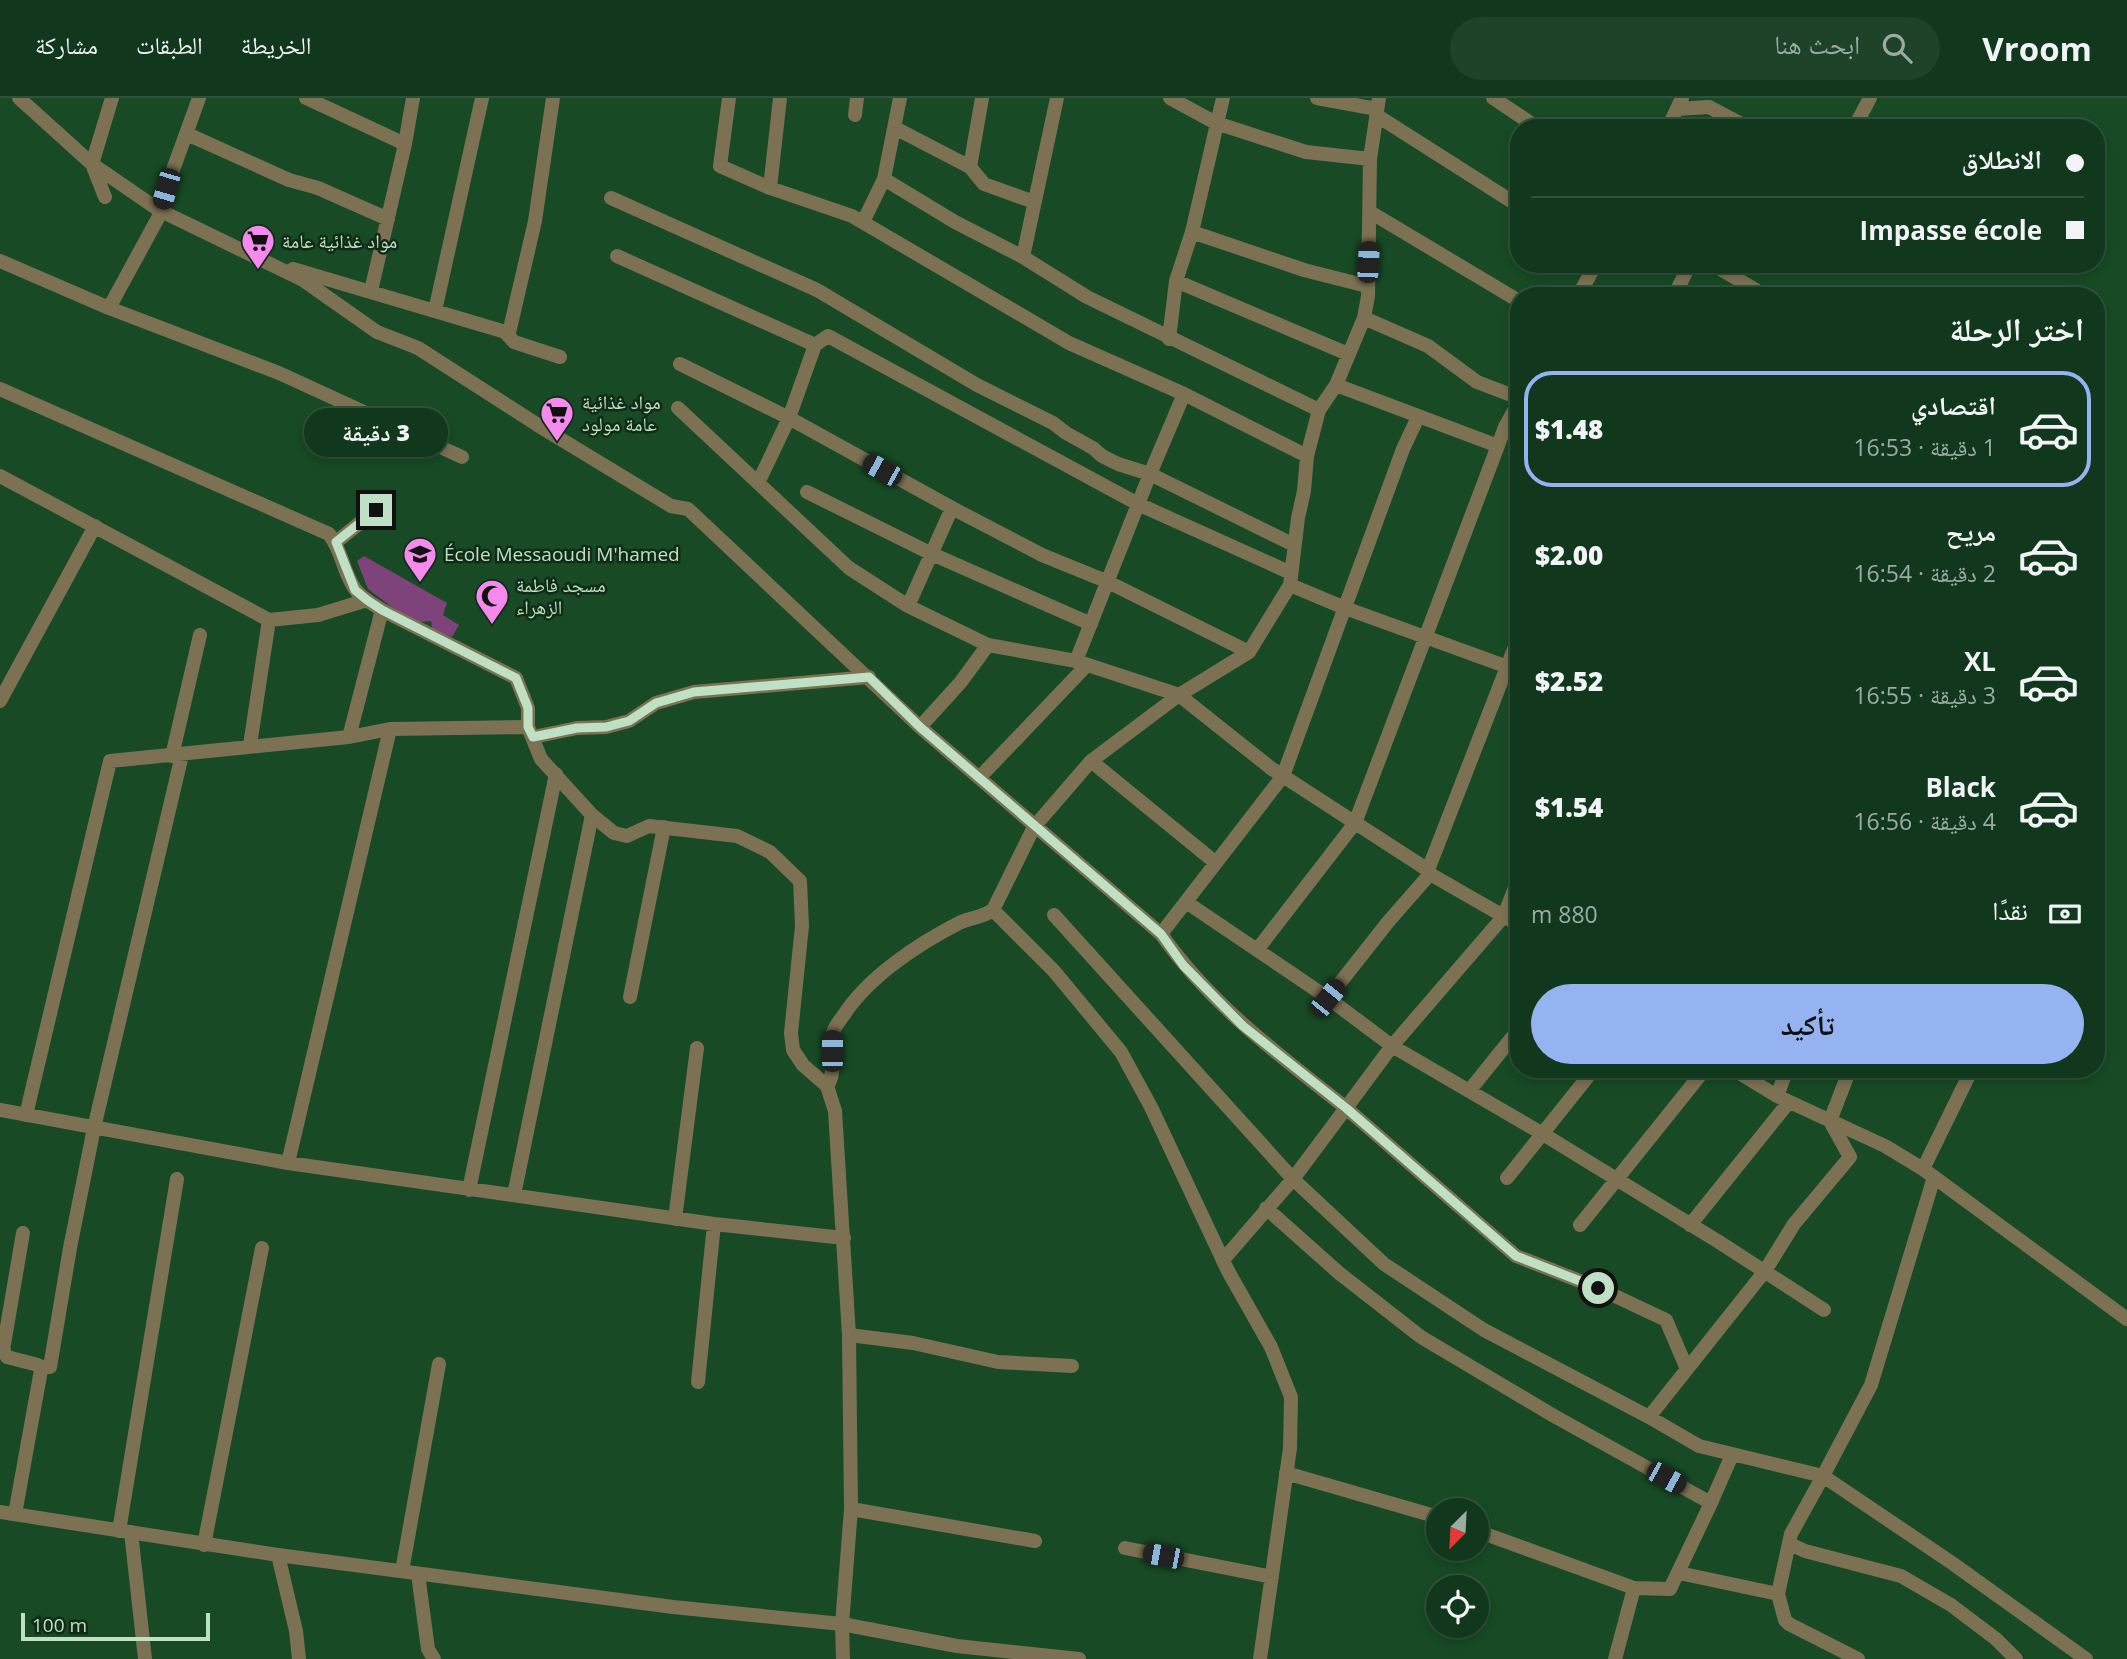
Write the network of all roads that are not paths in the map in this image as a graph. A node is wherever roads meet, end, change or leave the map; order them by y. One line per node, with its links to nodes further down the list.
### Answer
1 (9, 98): 21 (street)
2 (19, 98): 21 (street)
3 (112, 98): 33 (street)
4 (199, 98): 30 (street)
5 (306, 98): 31 (street)
6 (413, 98): 31 (street)
7 (481, 98): 57 (street)
8 (553, 98): 59 (street)
9 (729, 98): 36 (street)
10 (780, 98): 36 (street)
11 (857, 98): 23 (street)
12 (900, 98): 29 (street)
13 (982, 98): 34 (street)
14 (1057, 98): 40 (street)
15 (1170, 98): 28 (street)
16 (1223, 98): 28 (street)
17 (1317, 98): 22 (street)
18 (1493, 98): 24 (street)
19 (1870, 98): 27 (street)
20 (1680, 103): 25 (street); 26 (street)
21 (35, 104): 33 (street)
22 (1377, 108): 32 (street); 39 (street)
23 (855, 115)
24 (1524, 119)
25 (1672, 119)
26 (1732, 119)
27 (1859, 119)
28 (1216, 122): 32 (street); 45 (street)
29 (895, 128): 34 (street); 35 (street)
30 (187, 134): 41 (street); 43 (street)
31 (405, 144): 43 (street)
32 (1370, 159): 42 (street)
33 (92, 164): 37 (street); 41 (street)
34 (970, 167): 40 (street)
35 (884, 179): 44 (street); 47 (street)
36 (770, 188): 44 (street)
37 (105, 197)
38 (611, 198): 77 (street)
39 (1510, 200)
40 (1034, 202): 47 (street)
41 (159, 211): 49 (street); 56 (street)
42 (1370, 212): 52 (street); 55 (street)
43 (388, 219): 54 (street)
44 (863, 222): 67 (street)
45 (1192, 232): 51 (street); 52 (street)
46 (617, 256): 61 (street)
47 (1023, 257): 60 (street)
48 (0, 261): 56 (street)
49 (268, 262): 54 (street); 103 (street)
50 (1727, 273): 53 (street)
51 (1176, 281): 60 (street); 62 (street)
52 (1367, 286): 58 (street)
53 (1751, 287)
54 (371, 291): 57 (street)
55 (1510, 296)
56 (108, 308): 76 (street)
57 (435, 311): 59 (street)
58 (1364, 318): 62 (street); 68 (street)
59 (506, 334): 63 (street)
60 (1169, 339): 70 (street)
61 (816, 345): 73 (street); 81 (street)
62 (1348, 354): 65 (street)
63 (560, 357)
64 (680, 364): 73 (street)
65 (1336, 385): 70 (street); 71 (street)
66 (0, 389): 85 (street)
67 (1184, 394): 75 (street); 77 (street)
68 (1510, 396)
69 (678, 408): 79 (street)
70 (1319, 410): 75 (street)
71 (1418, 416): 74 (street); 92 (street)
72 (1510, 417): 74 (street)
73 (789, 418): 79 (street); 82 (street)
74 (1498, 446): 97 (street)
75 (1307, 456): 86 (street)
76 (462, 457)
77 (1150, 474): 81 (street); 86 (street)
78 (0, 476): 84 (street)
79 (758, 483): 91 (street)
80 (807, 492): 87 (street)
81 (1138, 504): 88 (street); 89 (street)
82 (952, 508): 87 (street); 89 (street)
83 (376, 510): 85 (street)
84 (95, 526): 94 (street); 105 (street)
85 (336, 542): 90 (street)
86 (1294, 545): 88 (street)
87 (932, 554): 91 (street); 95 (street)
88 (1290, 579): 92 (street); 99 (street)
89 (1107, 581): 95 (street); 99 (street)
90 (367, 600): 93 (street); 94 (street)
91 (908, 606): 98 (street)
92 (1345, 608): 97 (street); 114 (street)
93 (382, 610): 108 (street); 109 (street)
94 (270, 620): 110 (street)
95 (1091, 624): 100 (street)
96 (200, 635): 111 (street)
97 (1426, 636): 101 (street); 117 (street)
98 (988, 645): 100 (street); 106 (street)
99 (1249, 652): 104 (street)
100 (1081, 663): 104 (street); 115 (street)
101 (1510, 667)
102 (1510, 675): 121 (street)
103 (869, 677): 106 (street); 108 (street)
104 (1179, 695): 112 (street); 114 (street)
105 (0, 701)
106 (920, 727): 115 (street)
107 (390, 729): 108 (street); 109 (street); 150 (street)
108 (531, 732): 113 (street)
109 (349, 737): 110 (street)
110 (250, 745): 111 (street)
111 (177, 756): 146 (street); 148 (street)
112 (1091, 761): 119 (street); 120 (street)
113 (556, 774): 116 (street); 156 (street)
114 (1283, 776): 117 (street); 120 (street)
115 (979, 778): 119 (street)
116 (592, 815): 118 (street); 157 (street)
117 (1355, 823): 121 (street); 129 (street)
118 (664, 827): 130 (street); 141 (street)
119 (1034, 827): 124 (street); 128 (street)
120 (1216, 863): 123 (street)
121 (1429, 872): 126 (street); 131 (street)
122 (1510, 900): 126 (street)
123 (1186, 902): 128 (street); 129 (street)
124 (993, 910): 141 (street); 166 (street)
125 (1054, 915): 153 (street)
126 (1504, 916): 127 (street); 133 (street)
127 (1510, 920)
128 (1161, 934): 144 (street)
129 (1257, 950): 131 (street)
130 (630, 997)
131 (1328, 998): 133 (street)
132 (1510, 1041): 142 (street)
133 (1392, 1046): 142 (street); 144 (street)
134 (697, 1048): 159 (street)
135 (1587, 1078): 149 (street)
136 (1698, 1078): 155 (street)
137 (1748, 1078): 143 (street)
138 (1786, 1078): 143 (street)
139 (1846, 1078): 147 (street)
140 (1968, 1078): 151 (street)
141 (827, 1086): 164 (street)
142 (1469, 1091): 149 (street)
143 (1783, 1099): 147 (street); 162 (street)
144 (1346, 1108): 153 (street); 174 (street)
145 (0, 1110): 146 (street)
146 (26, 1115): 148 (street)
147 (1829, 1121): 151 (street); 167 (street)
148 (94, 1128): 150 (street); 173 (street)
149 (1543, 1134): 152 (street); 155 (street)
150 (288, 1163): 156 (street)
151 (1929, 1173): 169 (street); 179 (street)
152 (1507, 1178)
153 (1293, 1179): 158 (street); 176 (street)
154 (177, 1180): 184 (street)
155 (1616, 1180): 161 (street); 162 (street)
156 (469, 1190): 157 (street)
157 (514, 1195): 159 (street)
158 (1266, 1209): 166 (street); 180 (street)
159 (675, 1219): 160 (street)
160 (714, 1224): 164 (street); 175 (street)
161 (1580, 1225)
162 (1690, 1225): 167 (street)
163 (23, 1233): 173 (street)
164 (844, 1238): 170 (street)
165 (262, 1248): 188 (street)
166 (1223, 1260): 178 (street)
167 (1765, 1271): 168 (street); 174 (street)
168 (1824, 1310)
169 (2127, 1319)
170 (849, 1335): 172 (street); 181 (street)
171 (439, 1364): 191 (street)
172 (1072, 1366)
173 (41, 1367): 182 (street)
174 (1688, 1368): 176 (street)
175 (698, 1382)
176 (1649, 1417): 177 (street)
177 (1732, 1455): 179 (street); 180 (street)
178 (1286, 1473): 183 (street); 194 (street)
179 (1823, 1476): 187 (street); 207 (street)
180 (1711, 1503): 192 (street)
181 (851, 1508): 186 (street); 197 (street)
182 (7, 1513): 184 (street)
183 (1426, 1514)
184 (125, 1531): 188 (street); 198 (street)
185 (1489, 1535): 195 (street)
186 (1035, 1541)
187 (1790, 1544): 196 (street); 206 (street)
188 (204, 1545): 190 (street)
189 (1125, 1548): 194 (street)
190 (278, 1555): 191 (street); 199 (street)
191 (402, 1572): 193 (street)
192 (1679, 1573): 195 (street); 196 (street)
193 (418, 1574): 197 (street); 200 (street)
194 (1272, 1577): 203 (street)
195 (1634, 1588): 204 (street)
196 (1778, 1594): 205 (street)
197 (842, 1624): 201 (street); 202 (street)
198 (145, 1659)
199 (299, 1659)
200 (434, 1659)
201 (843, 1659)
202 (1079, 1659)
203 (1260, 1659)
204 (1615, 1659)
205 (1858, 1659)
206 (2016, 1659)
207 (2087, 1659)

